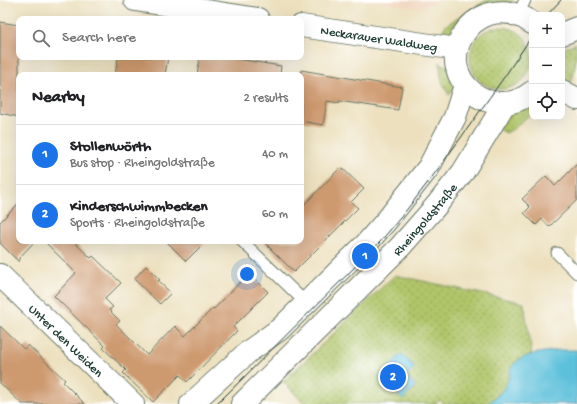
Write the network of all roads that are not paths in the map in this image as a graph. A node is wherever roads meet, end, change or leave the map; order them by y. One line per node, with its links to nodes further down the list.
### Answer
1 (135, 0): 3 (street)
2 (525, 13): 7 (street)
3 (239, 16)
4 (304, 26): 7 (street, Neckarauer Waldweg)
5 (577, 28): 6 (street)
6 (565, 33)
7 (457, 49): 8 (street)
8 (465, 85): 12 (street); 17 (street, Rheingoldstraße)
9 (565, 93): 11 (street)
10 (529, 94): 12 (street)
11 (577, 99)
12 (505, 103): 20 (street, Rheingoldstraße)
13 (245, 244): 17 (lane)
14 (556, 253): 15 (lane)
15 (577, 273)
16 (0, 275): 18 (street, Unter den Weiden)
17 (306, 303): 19 (street, Rheingoldstraße)
18 (133, 404)
19 (191, 404)
20 (242, 404)

